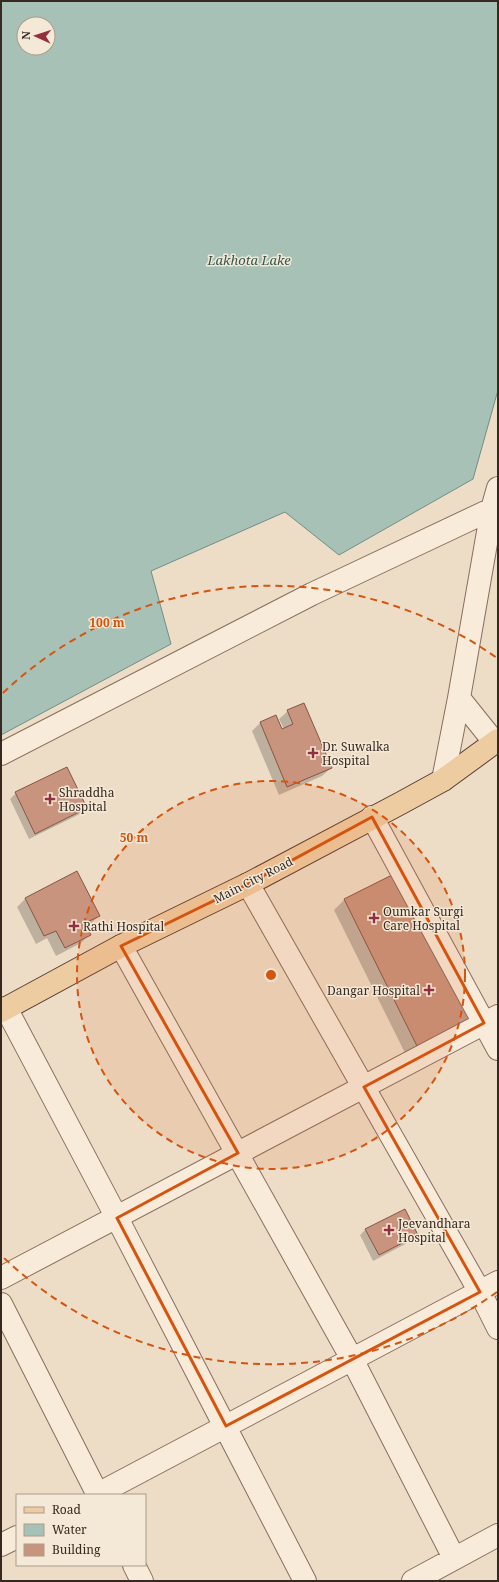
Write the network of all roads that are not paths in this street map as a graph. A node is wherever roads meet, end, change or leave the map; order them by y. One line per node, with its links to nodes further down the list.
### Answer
1 (498, 488): 2 (street)
2 (492, 509): 3 (street); 5 (street)
3 (459, 698): 4 (street); 6 (street)
4 (496, 741): 6 (main road, Main City Road)
5 (1, 754)
6 (442, 780): 7 (main road, Main City Road)
7 (372, 817): 8 (main road, Main City Road); 11 (street)
8 (248, 884): 9 (main road, Main City Road); 13 (street)
9 (121, 946): 10 (main road, Main City Road); 14 (street)
10 (3, 1009): 15 (street)
11 (491, 1019): 12 (street); 13 (street)
12 (498, 1049)
13 (364, 1087): 14 (street); 17 (street)
14 (238, 1154): 15 (street); 20 (street)
15 (117, 1218): 16 (street); 21 (street)
16 (1, 1278)
17 (489, 1287): 19 (street); 20 (street)
18 (1, 1304): 22 (street)
19 (498, 1328)
20 (352, 1359): 21 (street); 27 (street)
21 (226, 1426): 23 (street); 30 (street)
22 (97, 1494)
23 (100, 1494)
24 (498, 1535): 27 (street)
25 (16, 1538): 26 (street)
26 (1, 1545)
27 (454, 1558): 31 (street)
28 (134, 1566): 29 (street)
29 (142, 1581)
30 (305, 1581)
31 (413, 1581)

